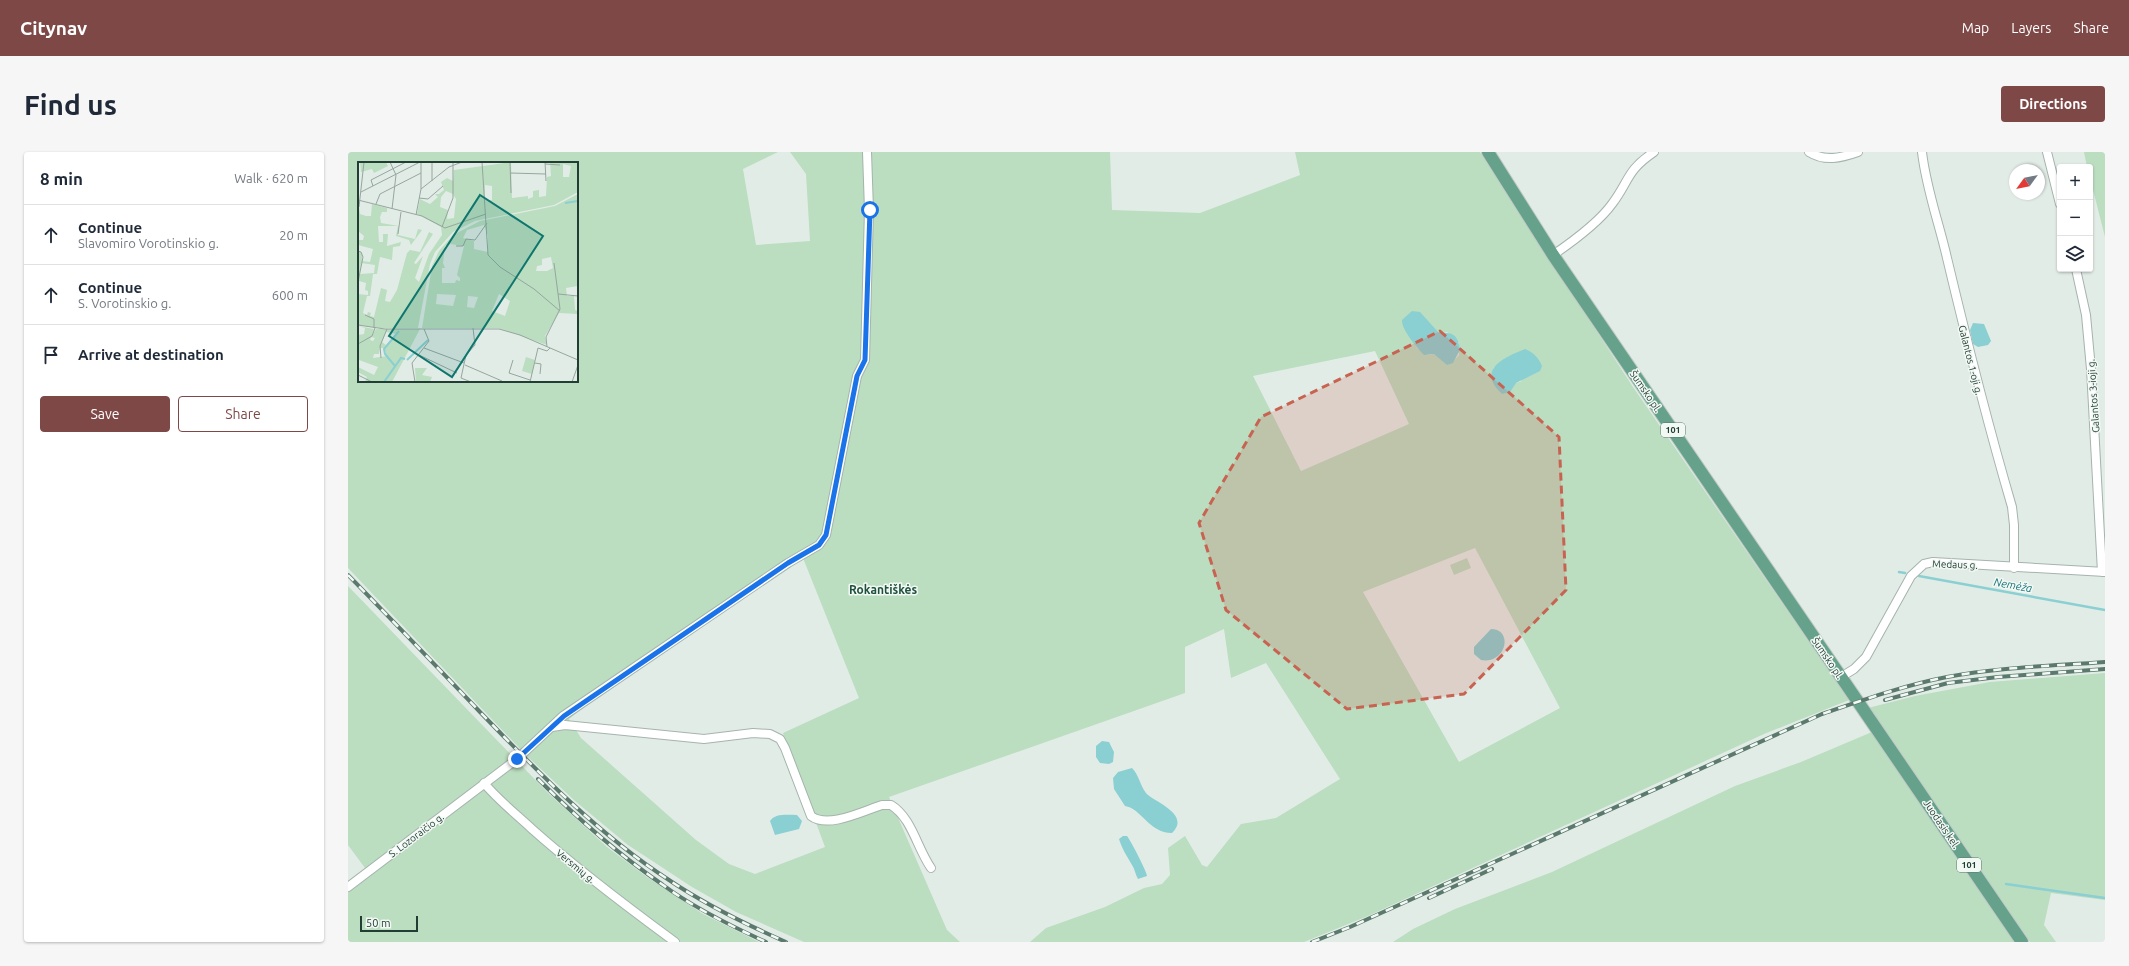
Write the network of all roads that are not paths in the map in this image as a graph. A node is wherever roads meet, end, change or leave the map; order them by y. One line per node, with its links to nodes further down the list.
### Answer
1 (867, 152): 15 (street, S. Lozoraičio g.)
2 (1488, 152): 9 (main road, Šumsko pl. / 101)
3 (1654, 152): 9 (street)
4 (1809, 152): 5 (street)
5 (1858, 152)
6 (1922, 152): 11 (street, Galantos 1-oji g.)
7 (2047, 152): 8 (street)
8 (2059, 200)
9 (1553, 255): 13 (main road, Šumsko pl. / 101)
10 (2077, 272): 12 (street, Galantos 3-ioji g.)
11 (2014, 568): 12 (street, Medaus g.); 13 (street, Medaus g.)
12 (2104, 572)
13 (1841, 677): 14 (main road, Šumsko pl. / 101)
14 (1861, 706): 20 (main road, Juodasis kel. / 101)
15 (552, 727): 16 (street, S. Lozoraičio g.); 17 (street)
16 (484, 783): 18 (street, S. Lozoraičio g.); 19 (street, Versmių g.)
17 (931, 868)
18 (348, 887)
19 (675, 942)
20 (2022, 942)

